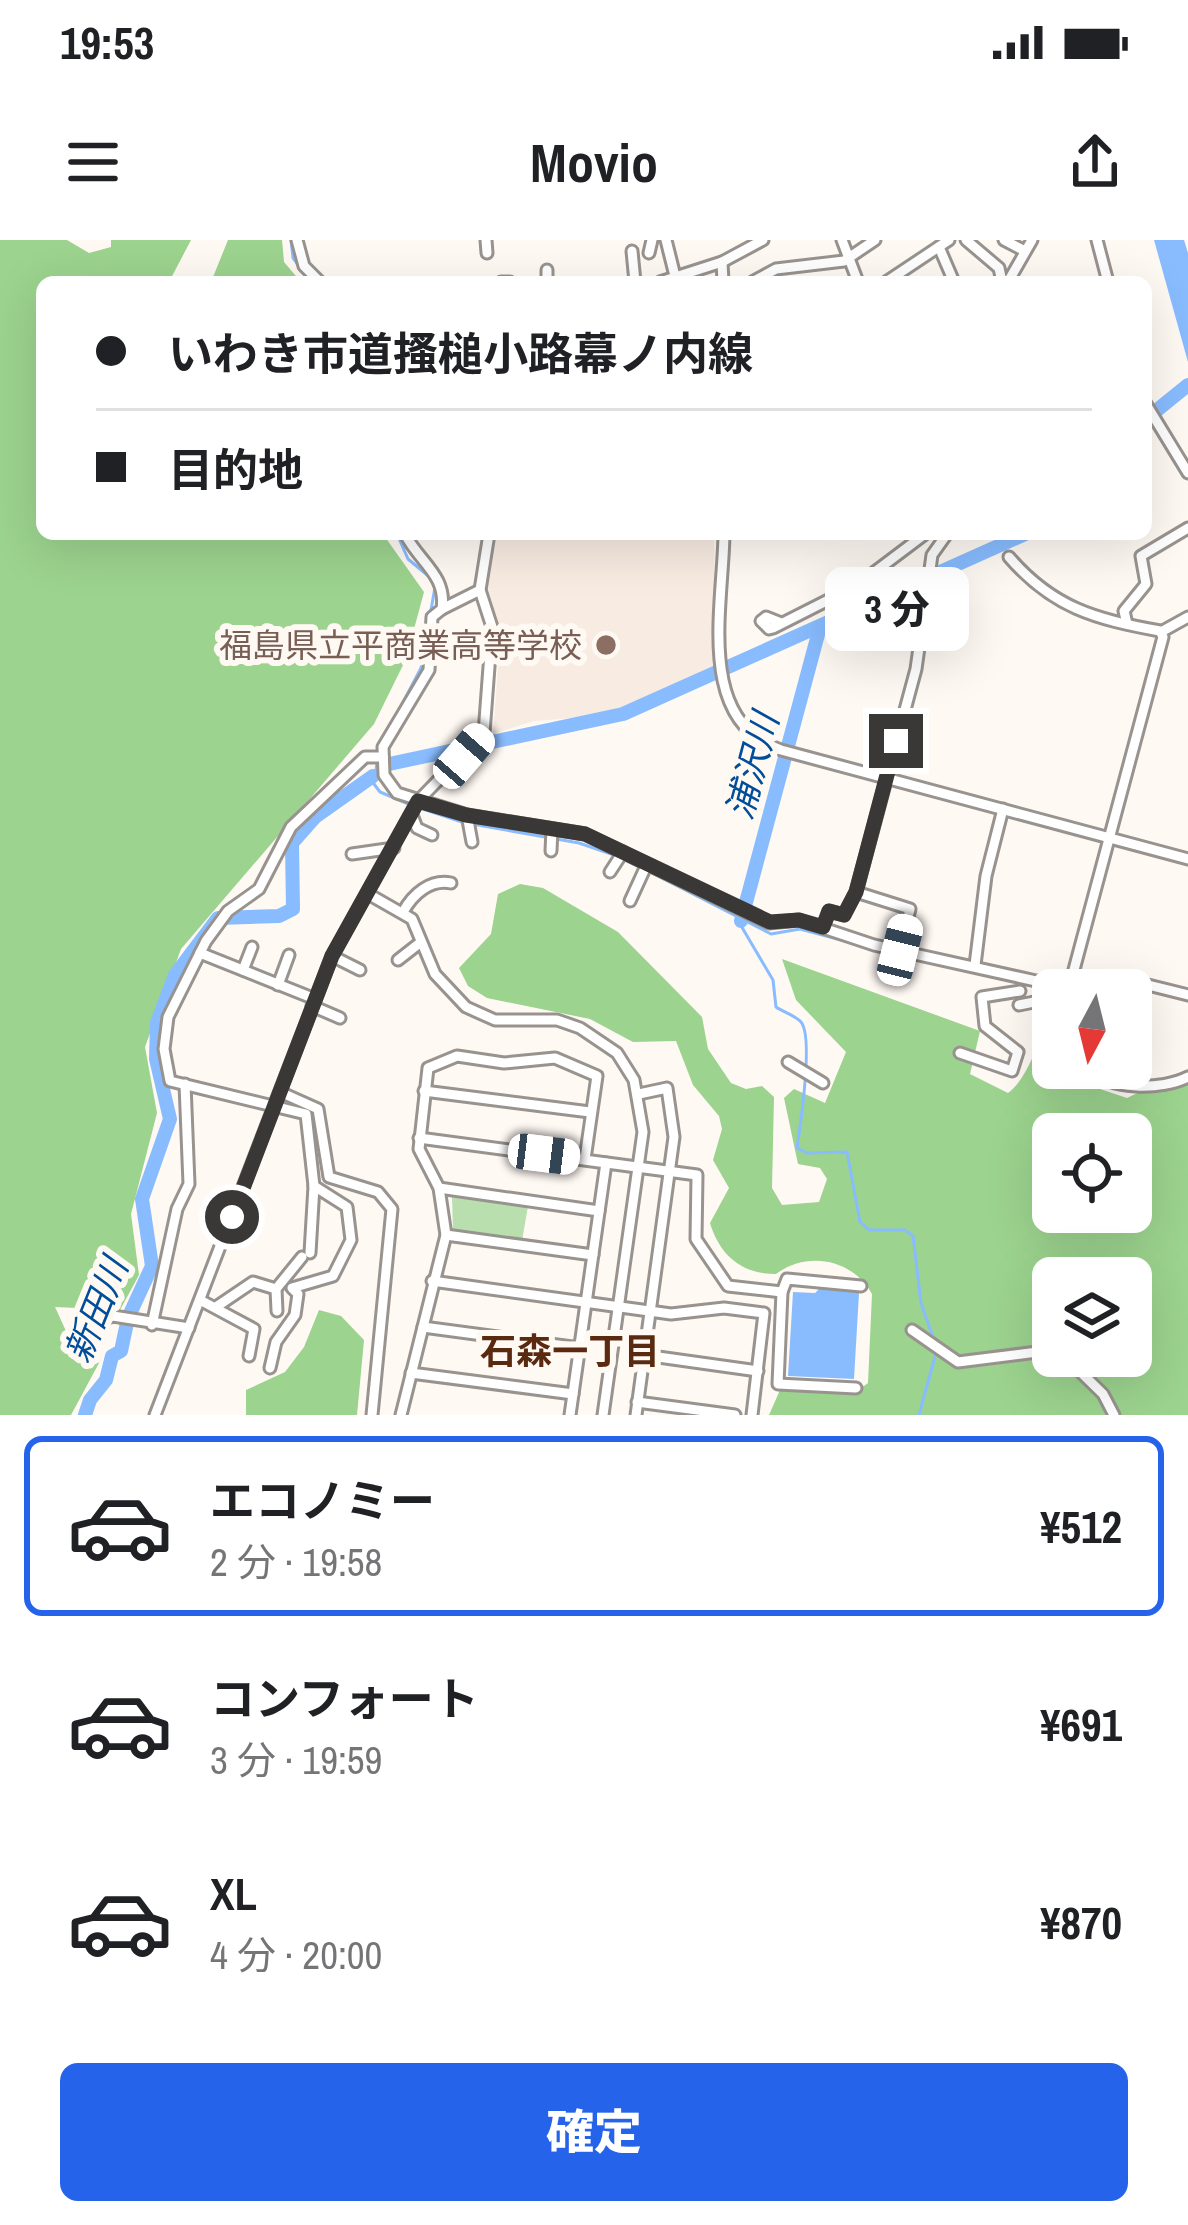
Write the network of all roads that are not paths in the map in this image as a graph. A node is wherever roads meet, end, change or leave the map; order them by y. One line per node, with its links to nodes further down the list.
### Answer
1 (297, 240): 21 (street)
2 (486, 240): 15 (street)
3 (652, 240): 16 (street)
4 (666, 240): 23 (street)
5 (763, 240): 18 (street)
6 (842, 240): 17 (street)
7 (874, 240): 17 (street)
8 (966, 240): 31 (street)
9 (1004, 240): 13 (street)
10 (1032, 240): 13 (street)
11 (1095, 240): 33 (street)
12 (944, 243): 20 (street); 30 (street)
13 (1023, 250): 32 (street)
14 (632, 251): 22 (street)
15 (487, 253)
16 (650, 253)
17 (849, 258): 19 (street); 27 (street)
18 (722, 262): 23 (street); 24 (street)
19 (791, 267): 25 (street); 26 (street)
20 (907, 268): 28 (street); 29 (street)
21 (314, 276)
22 (634, 276)
23 (675, 276)
24 (723, 276)
25 (768, 276)
26 (792, 276)
27 (856, 276)
28 (895, 276)
29 (910, 276)
30 (952, 276)
31 (1002, 276)
32 (1008, 276)
33 (1104, 276)
34 (1152, 416): 35 (street)
35 (1188, 472)
36 (1188, 528): 47 (street)
37 (408, 540): 44 (street)
38 (488, 540): 43 (street)
39 (724, 540): 50 (street)
40 (917, 540): 46 (street)
41 (943, 540): 50 (street)
42 (1009, 557): 47 (street)
43 (480, 590): 44 (street); 51 (street)
44 (442, 609): 49 (street)
45 (1188, 617): 48 (street)
46 (782, 623)
47 (1127, 624): 48 (street)
48 (1161, 632): 56 (street)
49 (379, 756): 51 (street); 74 (street)
50 (885, 778): 52 (street); 66 (street)
51 (415, 807): 53 (street); 55 (street); 58 (street)
52 (1004, 809): 56 (street); 78 (street)
53 (466, 815): 54 (street); 57 (street)
54 (552, 829): 59 (street); 60 (street)
55 (433, 835)
56 (1108, 838): 62 (street); 79 (street)
57 (472, 842)
58 (394, 848): 61 (street); 67 (street)
59 (550, 851)
60 (622, 852): 63 (street); 64 (street)
61 (352, 854)
62 (1188, 859)
63 (647, 863): 68 (street); 70 (street)
64 (610, 872)
65 (451, 883): 69 (street)
66 (856, 892): 70 (street); 73 (street)
67 (370, 896): 69 (street); 76 (street)
68 (630, 901)
69 (403, 912): 71 (street)
70 (823, 927): 73 (street)
71 (421, 942): 77 (street); 99 (street)
72 (252, 947): 80 (street)
73 (900, 950): 78 (street)
74 (200, 953): 80 (street); 94 (street)
75 (289, 955): 84 (street)
76 (332, 956): 81 (street); 88 (street)
77 (398, 960)
78 (975, 965): 82 (street)
79 (1074, 969)
80 (243, 970): 84 (street)
81 (360, 970)
82 (1022, 978): 83 (street); 86 (street)
83 (1032, 980)
84 (278, 985): 88 (street)
85 (1152, 986): 87 (street)
86 (1020, 991): 89 (street); 91 (street)
87 (1188, 995)
88 (313, 1003): 90 (street); 98 (street)
89 (1032, 1003)
90 (340, 1018)
91 (960, 1053)
92 (788, 1062): 95 (street)
93 (1188, 1077): 96 (street)
94 (185, 1084): 100 (street); 123 (street)
95 (823, 1084)
96 (1152, 1084)
97 (424, 1091): 101 (street); 101 (street); 102 (street)
98 (280, 1092): 100 (street); 139 (street)
99 (639, 1094): 105 (street); 106 (street)
100 (275, 1104): 107 (street); 116 (street)
101 (590, 1112): 103 (street)
102 (419, 1138): 103 (street); 108 (street)
103 (585, 1159): 104 (street)
104 (606, 1163): 105 (street); 109 (street)
105 (636, 1167): 106 (street); 119 (street)
106 (669, 1172): 115 (street); 121 (street)
107 (314, 1186): 114 (street); 131 (street)
108 (439, 1188): 109 (street); 110 (street)
109 (599, 1210): 111 (street)
110 (446, 1234): 111 (street); 112 (street)
111 (593, 1256): 117 (street)
112 (432, 1281): 117 (street); 124 (street)
113 (861, 1286): 115 (street)
114 (276, 1289): 118 (street); 120 (street)
115 (782, 1292): 135 (street)
116 (200, 1300): 118 (street); 125 (street)
117 (586, 1302): 119 (street); 127 (street)
118 (216, 1306): 130 (street)
119 (616, 1306): 121 (street); 142 (street)
120 (277, 1311)
121 (650, 1311): 129 (street); 132 (street)
122 (85, 1318): 123 (street)
123 (152, 1324): 125 (street)
124 (423, 1327): 127 (street); 133 (street)
125 (189, 1328): 138 (street)
126 (912, 1330): 128 (street)
127 (580, 1348): 136 (street)
128 (1032, 1353)
129 (644, 1355): 132 (street); 137 (street)
130 (249, 1356)
131 (270, 1368)
132 (758, 1370): 145 (street)
133 (411, 1372): 136 (street); 140 (street)
134 (1086, 1377): 146 (street)
135 (856, 1388)
136 (573, 1394): 141 (street)
137 (638, 1402): 143 (street); 144 (street)
138 (155, 1415)
139 (372, 1415)
140 (400, 1415)
141 (570, 1415)
142 (603, 1415)
143 (636, 1415)
144 (735, 1415)
145 (752, 1415)
146 (1114, 1415)

